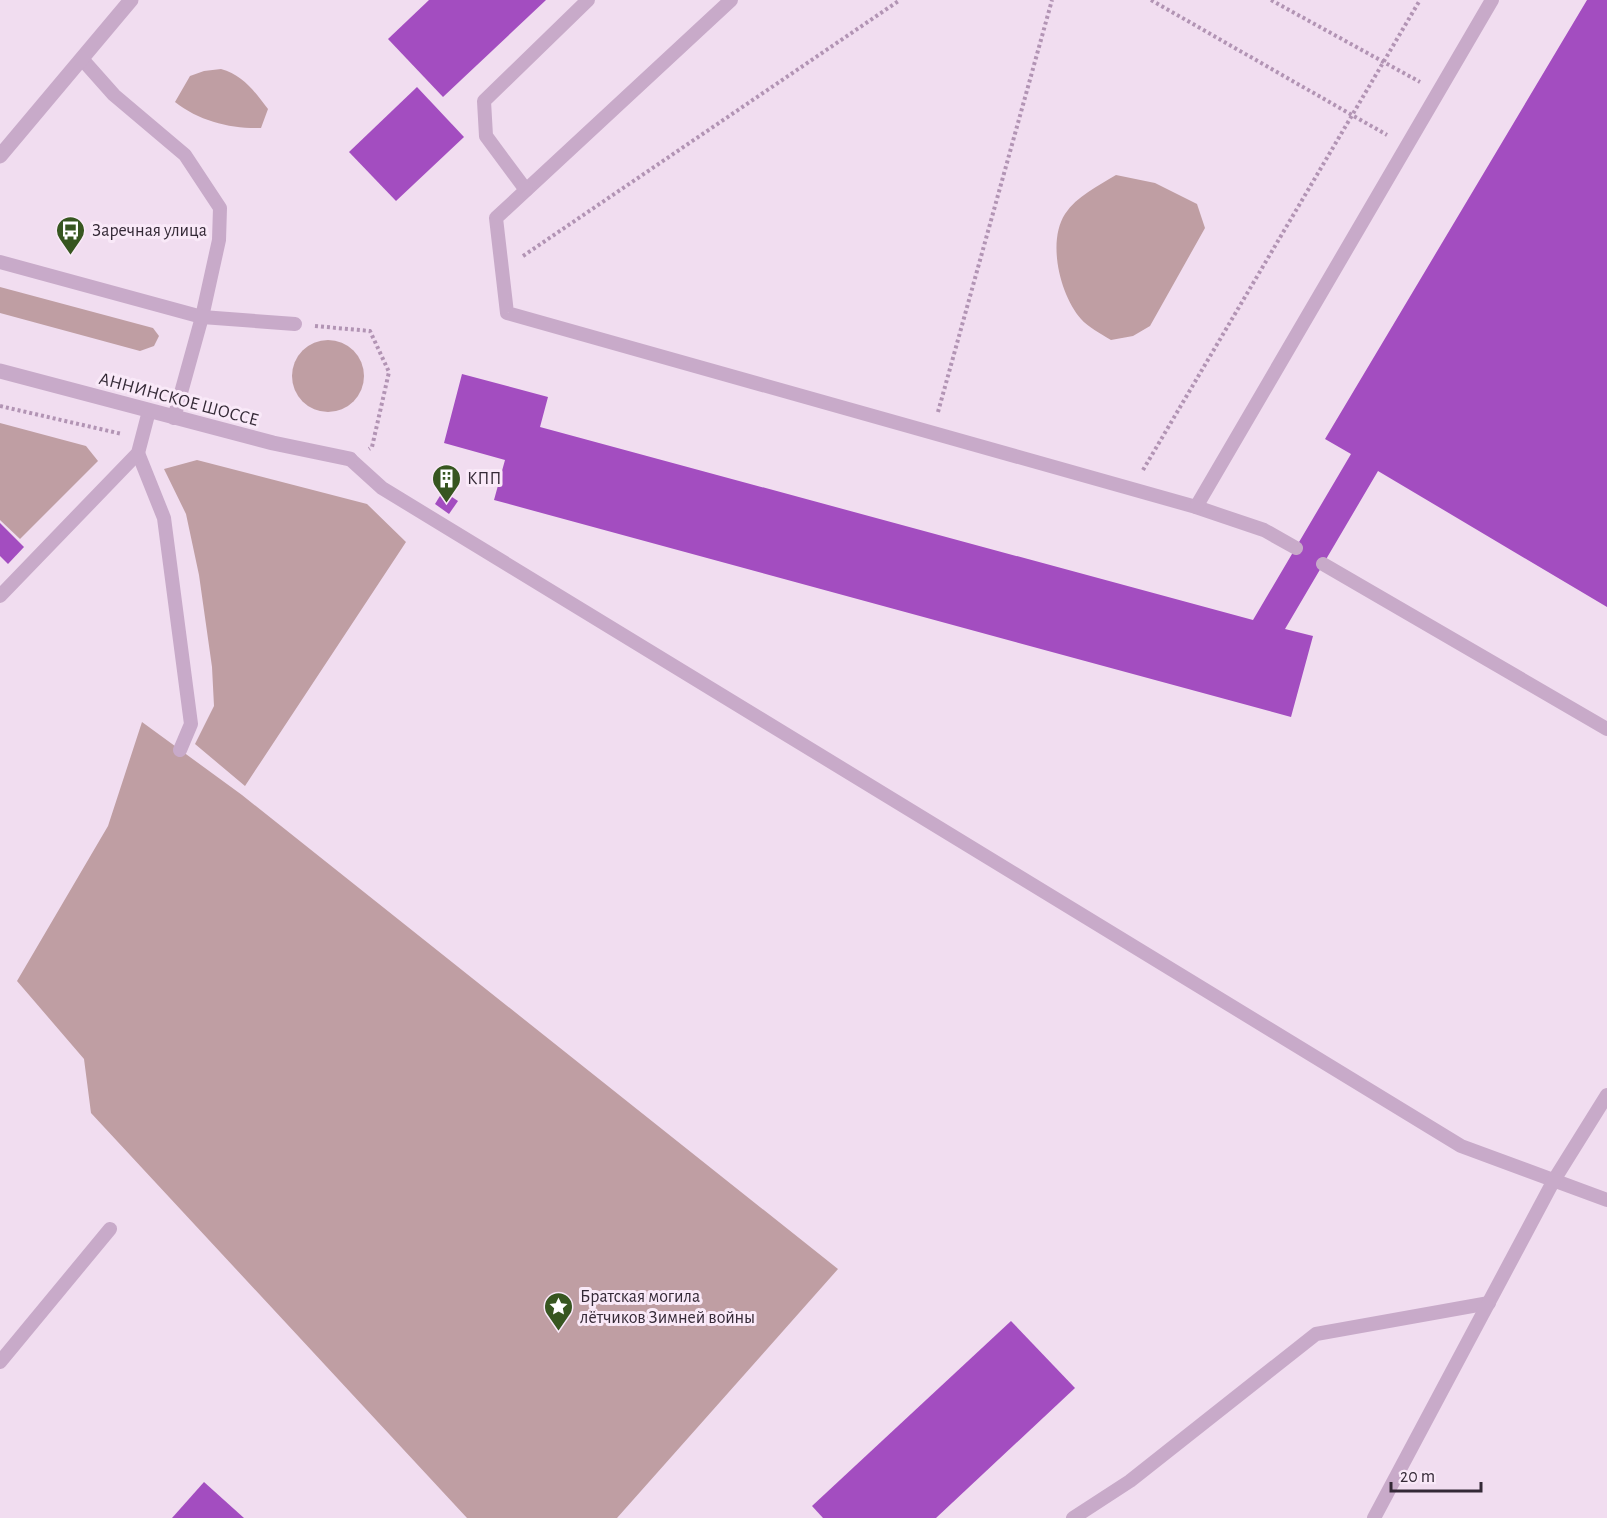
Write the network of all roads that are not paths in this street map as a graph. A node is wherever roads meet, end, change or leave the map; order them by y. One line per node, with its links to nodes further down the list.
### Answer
1 (131, 0): 5 (street)
2 (588, 0): 7 (lane)
3 (731, 0): 7 (lane)
4 (1492, 0): 16 (lane)
5 (81, 59): 6 (street); 9 (lane)
6 (0, 156)
7 (526, 190): 16 (lane)
8 (0, 262): 9 (lane)
9 (202, 317): 10 (lane); 13 (lane)
10 (295, 324)
11 (0, 371): 12 (street, АННИНСКОЕ ШОССЕ)
12 (149, 411): 13 (street, АННИНСКОЕ ШОССЕ); 14 (lane)
13 (174, 418): 15 (street, АННИНСКОЕ ШОССЕ)
14 (138, 453): 19 (lane); 21 (lane)
15 (350, 459): 23 (lane)
16 (1196, 507): 17 (lane)
17 (1296, 548)
18 (1323, 564): 20 (lane)
19 (0, 596)
20 (1607, 729)
21 (180, 750)
22 (1607, 1095): 23 (lane)
23 (1554, 1180): 24 (lane); 26 (lane)
24 (1607, 1200)
25 (111, 1229): 27 (lane)
26 (1489, 1303): 28 (lane); 29 (lane)
27 (0, 1362)
28 (1073, 1518)
29 (1374, 1518)

